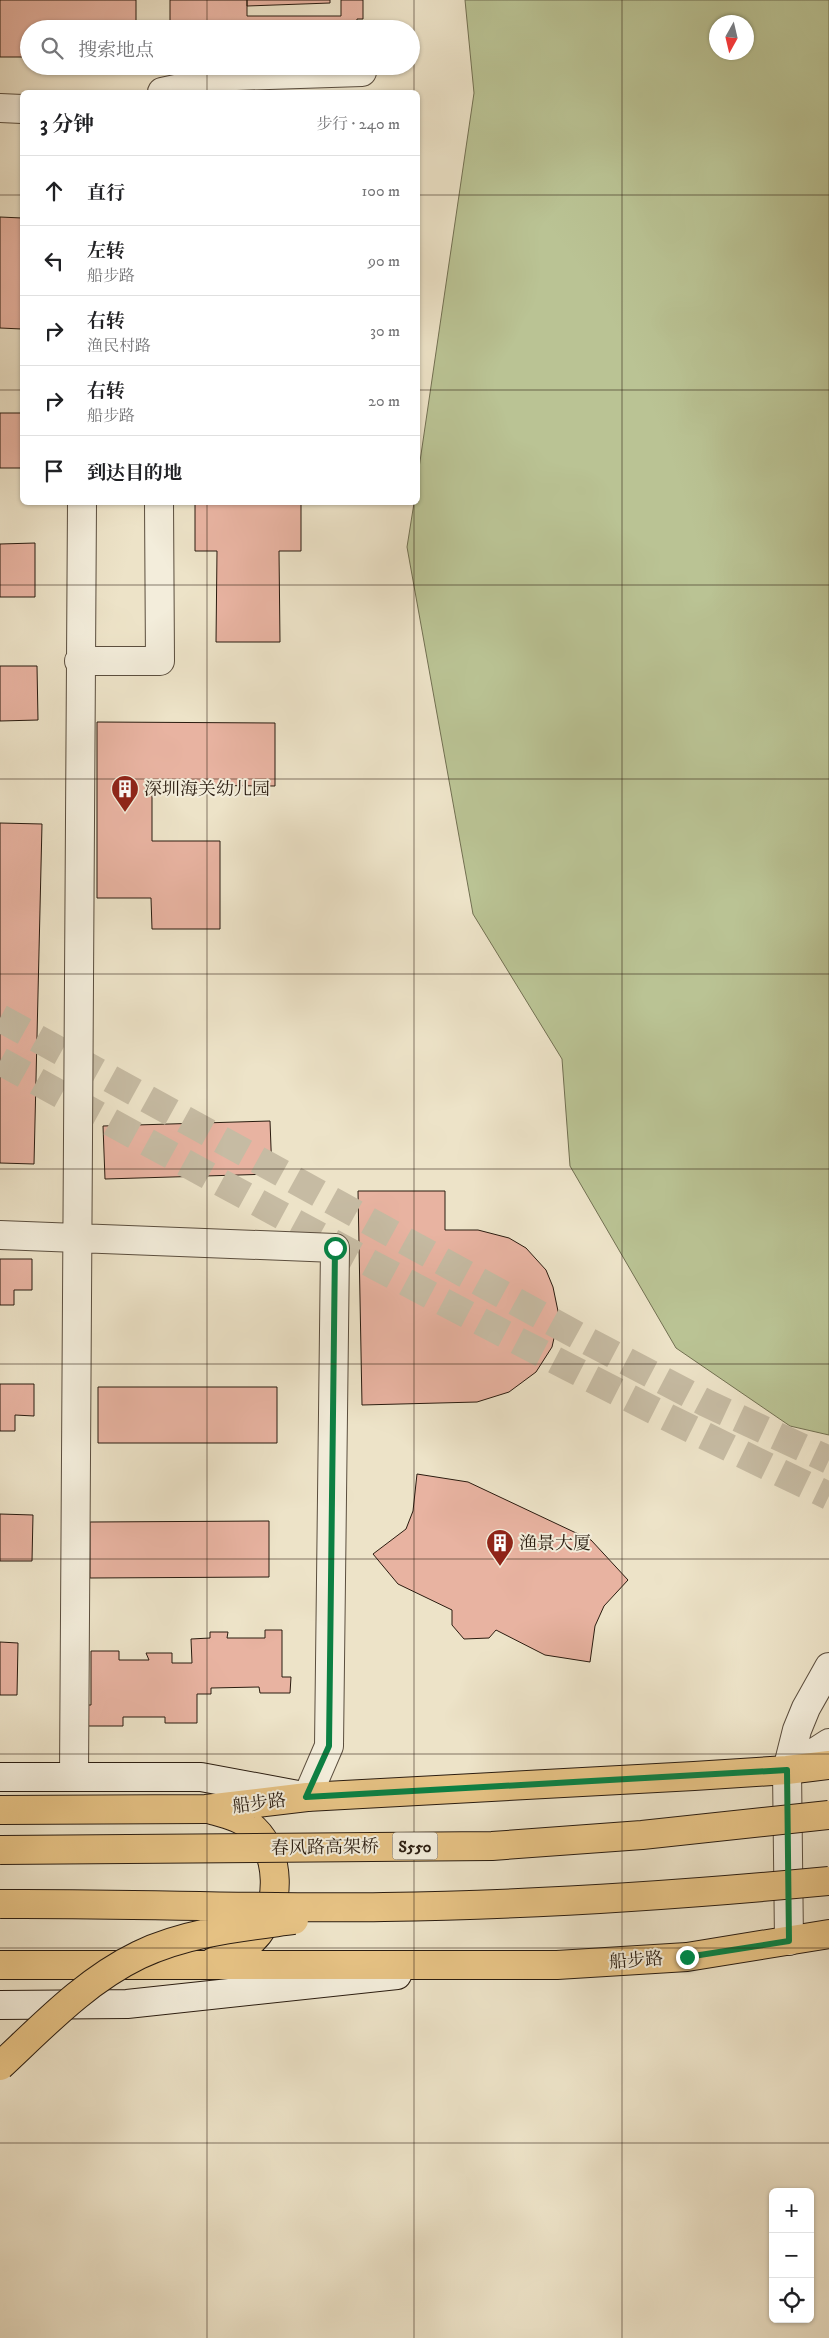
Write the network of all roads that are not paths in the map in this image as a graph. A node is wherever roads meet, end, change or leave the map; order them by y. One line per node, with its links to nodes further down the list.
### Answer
1 (330, 75): 2 (street)
2 (236, 84): 3 (street)
3 (180, 90)
4 (0, 108): 5 (street)
5 (20, 109)
6 (82, 505): 8 (street)
7 (159, 505): 8 (street)
8 (79, 661): 10 (street)
9 (0, 1235): 10 (street)
10 (76, 1238): 15 (street); 17 (street)
11 (829, 1667): 14 (street)
12 (829, 1743): 14 (street)
13 (829, 1765): 14 (main road, 船步路)
14 (787, 1770): 17 (main road, 船步路); 26 (street)
15 (74, 1776): 16 (street); 17 (street)
16 (0, 1777)
17 (306, 1797): 18 (main road, 船步路)
18 (206, 1809): 19 (main road, 船步路); 28 (main road)
19 (0, 1810)
20 (829, 1815): 21 (main road, 春风路高架桥 / S550, bridge)
21 (0, 1850)
22 (829, 1881): 24 (main road, bridge)
23 (0, 1904): 24 (main road, bridge)
24 (382, 1907): 31 (main road, bridge)
25 (829, 1934): 26 (main road, 船步路)
26 (789, 1941): 29 (main road, 船步路)
27 (0, 1965): 28 (main road, 船步路)
28 (205, 1965): 29 (main road, 船步路)
29 (482, 1966): 30 (street, 船步路)
30 (0, 2005)
31 (0, 2066)

